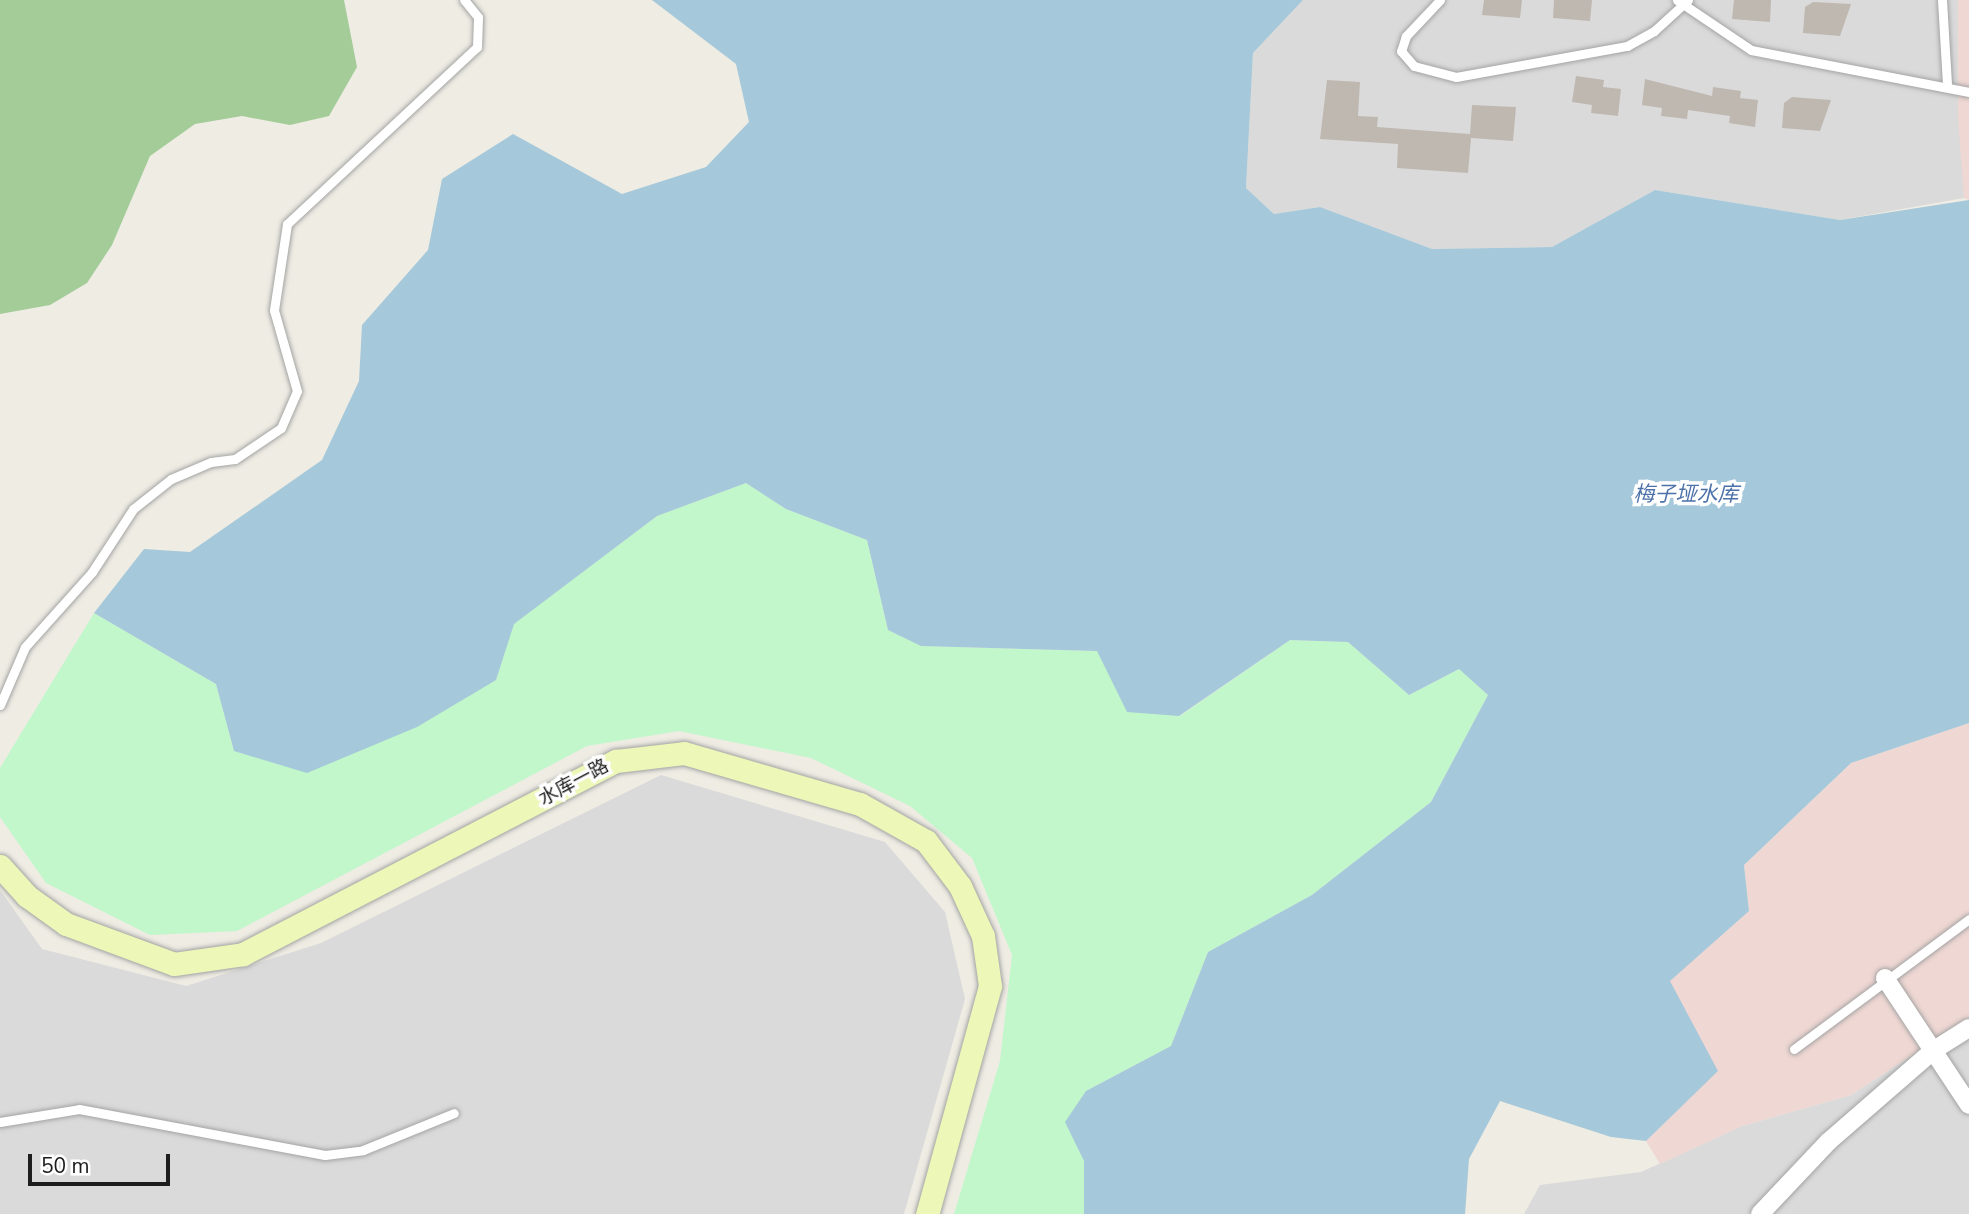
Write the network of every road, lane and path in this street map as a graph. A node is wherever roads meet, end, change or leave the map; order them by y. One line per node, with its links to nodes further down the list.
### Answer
1 (464, 0): 7 (lane)
2 (1440, 0): 4 (lane)
3 (1942, 0): 5 (lane)
4 (1683, 1): 5 (lane)
5 (1947, 84): 6 (lane)
6 (1969, 92)
7 (0, 705)
8 (0, 866): 17 (street, 水库一路)
9 (1969, 919): 10 (lane)
10 (1885, 978): 12 (lane); 13 (street)
11 (1969, 1027): 13 (street)
12 (1794, 1048)
13 (1934, 1050): 14 (street); 18 (street)
14 (1969, 1105)
15 (454, 1113): 16 (lane)
16 (0, 1122)
17 (927, 1214)
18 (1760, 1214)

